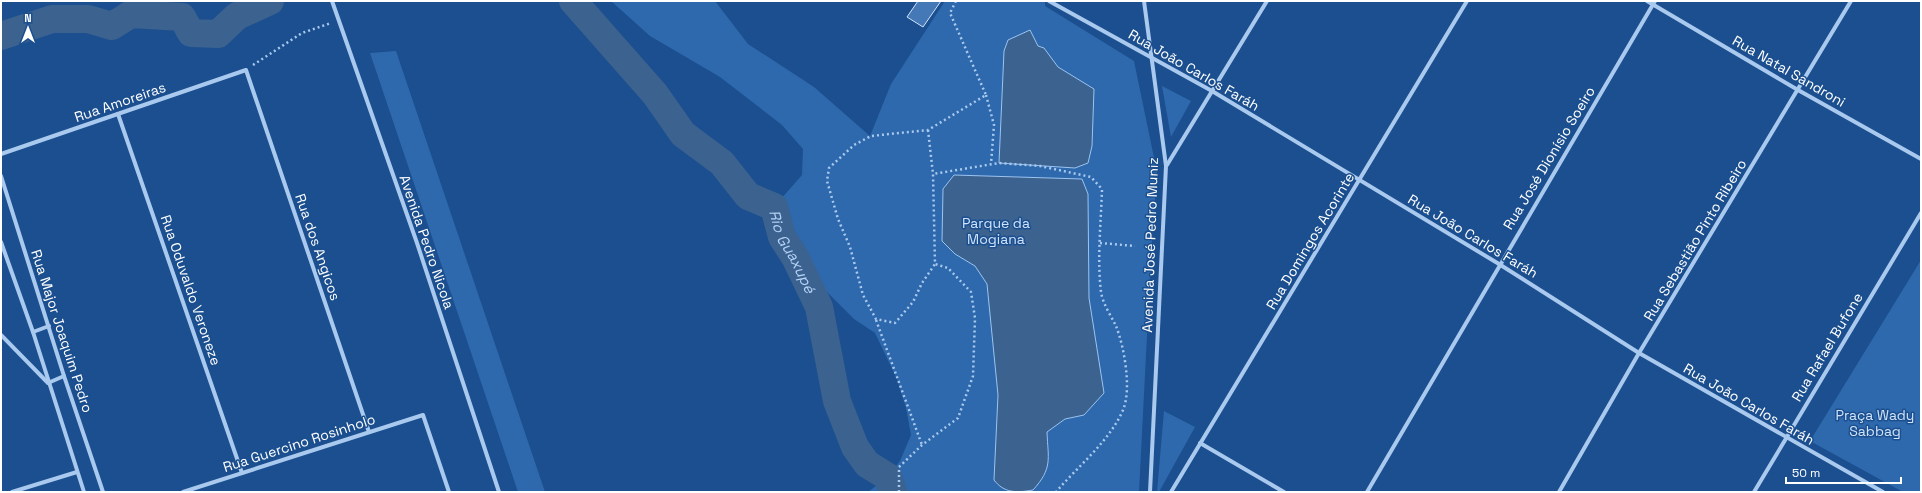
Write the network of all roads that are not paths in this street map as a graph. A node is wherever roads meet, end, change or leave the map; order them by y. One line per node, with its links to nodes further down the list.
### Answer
1 (332, 1): 38 (street, Avenida Pedro Nicola)
2 (1049, 1): 9 (street, Rua João Carlos Faráh)
3 (1144, 1): 9 (street, Avenida José Pedro Muniz)
4 (1267, 1): 12 (street)
5 (1467, 1): 18 (street, Rua Domingos Acorinte)
6 (1647, 1): 8 (street, Rua Natal Sandroni)
7 (1851, 1): 11 (street, Rua Sebastião Pinto Ribeiro)
8 (1654, 3): 11 (street, Rua Natal Sandroni); 21 (street, Rua José Dionísio Soeiro)
9 (1151, 58): 12 (street, Rua João Carlos Faráh); 16 (street, Avenida José Pedro Muniz)
10 (246, 70): 13 (street, Rua Amoreiras); 28 (street, Rua dos Angicos)
11 (1798, 90): 15 (street, Rua Natal Sandroni); 25 (street, Rua Sebastião Pinto Ribeiro)
12 (1212, 91): 16 (street); 18 (street, Rua João Carlos Faráh)
13 (118, 114): 14 (street, Rua Amoreiras); 32 (street, Rua Oduvaldo Veroneze)
14 (1, 154)
15 (1921, 159)
16 (1166, 166): 39 (street, Avenida José Pedro Muniz)
17 (1, 176): 22 (street, Rua Major Joaquim Pedro)
18 (1359, 180): 21 (street, Rua João Carlos Faráh); 30 (street, Rua Domingos Acorinte)
19 (1921, 213): 29 (street, Rua Rafael Bufone)
20 (1, 242): 23 (street, Rua Major Joaquim Pedro)
21 (1499, 264): 25 (street, Rua João Carlos Faráh); 42 (street, Rua José Dionísio Soeiro)
22 (49, 326): 23 (street); 26 (street, Rua Major Joaquim Pedro)
23 (33, 332): 27 (street, Rua Major Joaquim Pedro)
24 (1, 335): 27 (street)
25 (1639, 353): 29 (street, Rua João Carlos Faráh); 43 (street, Rua Sebastião Pinto Ribeiro)
26 (64, 376): 27 (street); 35 (street, Rua Major Joaquim Pedro)
27 (48, 383): 31 (street, Rua Major Joaquim Pedro)
28 (369, 432): 32 (street, Rua Guercino Rosinholo); 37 (street, Rua Guercino Rosinholo)
29 (1786, 437): 44 (street, Rua Rafael Bufone); 45 (street, Rua João Carlos Faráh)
30 (1200, 443): 40 (street, Rua Domingos Acorinte); 41 (street)
31 (77, 472): 33 (street); 34 (street, Rua Major Joaquim Pedro)
32 (242, 473): 36 (street, Rua Guercino Rosinholo)
33 (12, 492)
34 (84, 492)
35 (103, 492)
36 (183, 492)
37 (449, 492)
38 (499, 492)
39 (1150, 492)
40 (1171, 492)
41 (1284, 492)
42 (1367, 492)
43 (1559, 492)
44 (1754, 492)
45 (1883, 492)

